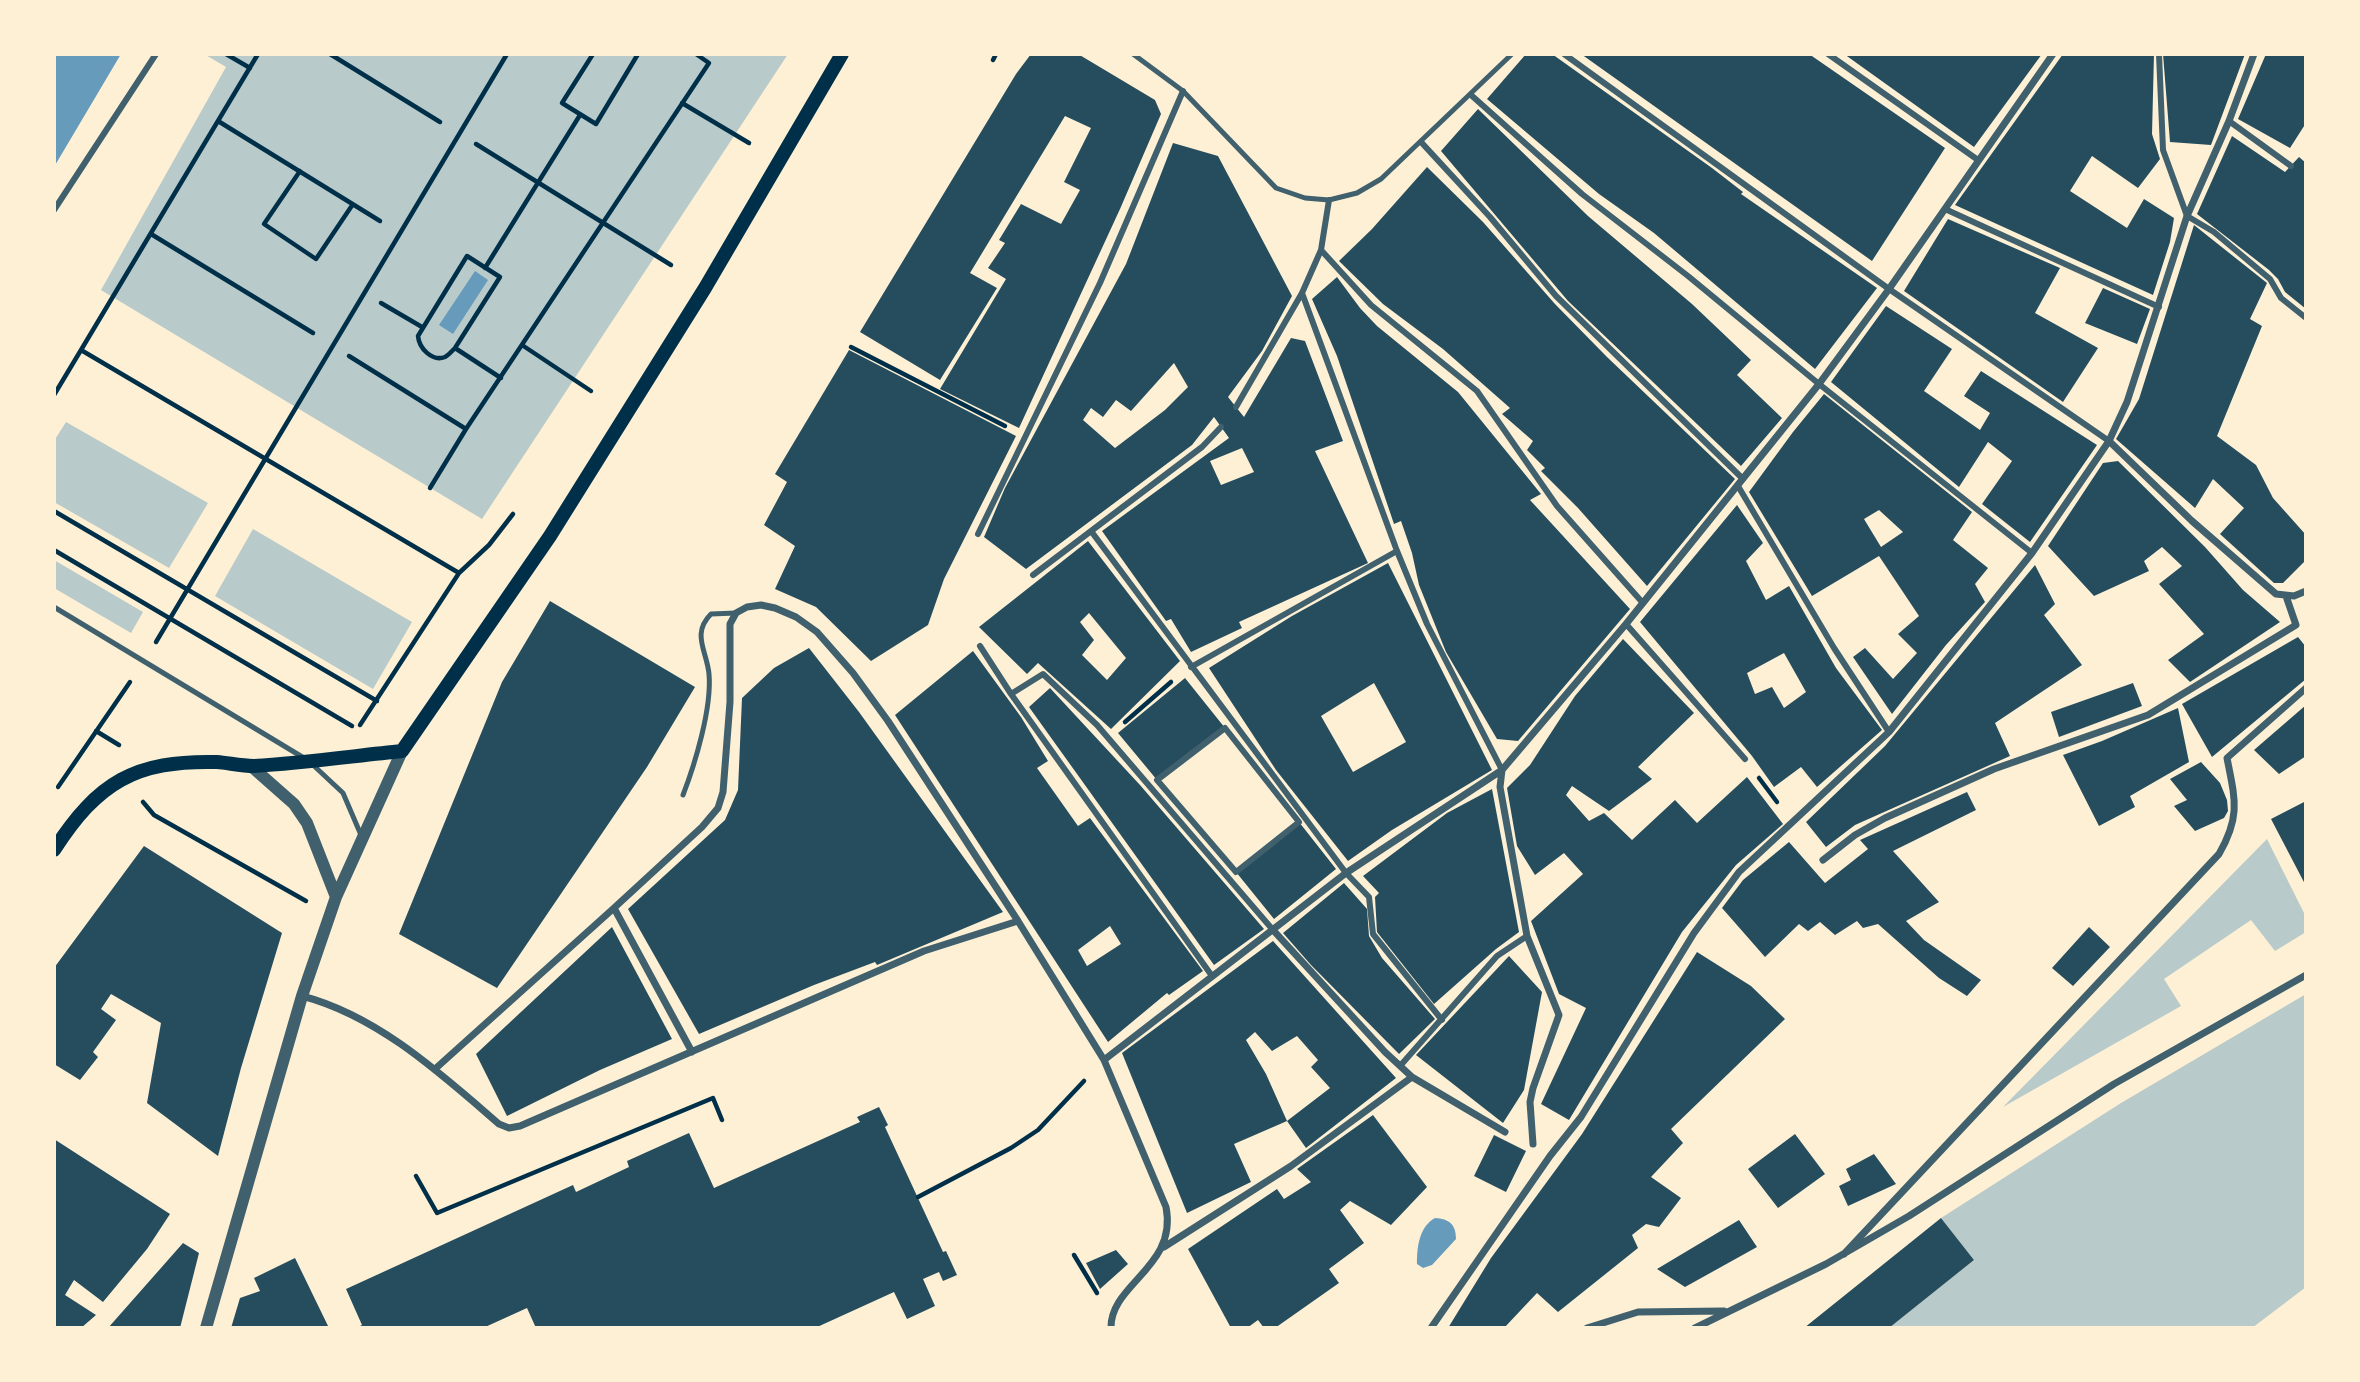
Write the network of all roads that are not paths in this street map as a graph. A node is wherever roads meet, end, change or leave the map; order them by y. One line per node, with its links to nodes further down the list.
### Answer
1 (156, 54): 18 (street)
2 (842, 54): 46 (main road)
3 (1133, 54): 10 (lane)
4 (1512, 54): 11 (lane)
5 (1564, 54): 21 (street)
6 (1828, 54): 14 (street)
7 (2053, 54): 14 (street)
8 (2160, 54): 19 (street)
9 (2254, 54): 12 (street)
10 (1183, 91): 16 (lane); 31 (street)
11 (1471, 95): 13 (lane); 25 (street)
12 (2229, 121): 15 (street); 19 (street)
13 (1421, 142): 16 (lane); 29 (street)
14 (1978, 160): 17 (street)
15 (2291, 166)
16 (1329, 200): 20 (street)
17 (1945, 209): 21 (street); 23 (street)
18 (54, 210)
19 (2187, 216): 23 (street); 24 (street)
20 (1321, 250): 22 (street); 37 (street)
21 (1889, 289): 25 (street); 28 (street)
22 (1302, 293): 26 (street); 32 (street)
23 (2159, 307): 28 (street)
24 (2306, 318)
25 (1819, 384): 29 (street); 33 (street)
26 (1236, 407)
27 (1221, 427): 30 (street)
28 (2109, 441): 33 (street); 36 (street)
29 (1741, 482): 37 (street); 45 (street)
30 (1091, 531): 34 (street); 42 (street)
31 (978, 534)
32 (1397, 551): 42 (street); 50 (street)
33 (2032, 553): 45 (street)
34 (1033, 575)
35 (2306, 591): 36 (street)
36 (2286, 596): 54 (street)
37 (1642, 602): 40 (street)
38 (54, 607): 48 (lane)
39 (736, 613): 51 (lane); 58 (street); 59 (street)
40 (1626, 624): 47 (street); 50 (street)
41 (980, 646): 44 (street)
42 (1191, 667): 56 (street)
43 (2306, 688): 74 (street)
44 (1011, 694): 60 (street); 63 (street)
45 (1889, 732): 78 (street)
46 (402, 751): 48 (main road); 52 (street)
47 (1745, 760)
48 (309, 761): 49 (main road); 52 (lane)
49 (251, 766): 53 (main road); 57 (street)
50 (1502, 770): 56 (street); 61 (street)
51 (683, 795)
52 (363, 837): 57 (street)
53 (54, 850)
54 (1824, 860)
55 (1236, 872): 55 (street)
56 (1346, 873): 60 (street); 65 (street)
57 (336, 897): 64 (street)
58 (614, 908): 66 (street); 69 (street)
59 (1018, 921): 66 (street); 67 (street)
60 (1273, 930): 63 (street); 68 (street)
61 (1527, 936): 65 (street); 72 (street)
62 (2306, 975): 74 (street)
63 (1212, 976): 67 (street)
64 (302, 996): 69 (street); 76 (street)
65 (1442, 1020): 68 (street)
66 (692, 1052): 69 (street)
67 (1104, 1060): 73 (street)
68 (1400, 1066): 70 (street)
69 (435, 1069)
70 (1412, 1077): 71 (street); 73 (street)
71 (1505, 1132)
72 (1533, 1144)
73 (1164, 1247): 77 (street)
74 (1843, 1254): 75 (street)
75 (1728, 1311): 79 (street); 80 (street)
76 (206, 1328)
77 (1111, 1328)
78 (1431, 1328)
79 (1587, 1328)
80 (1695, 1328)

